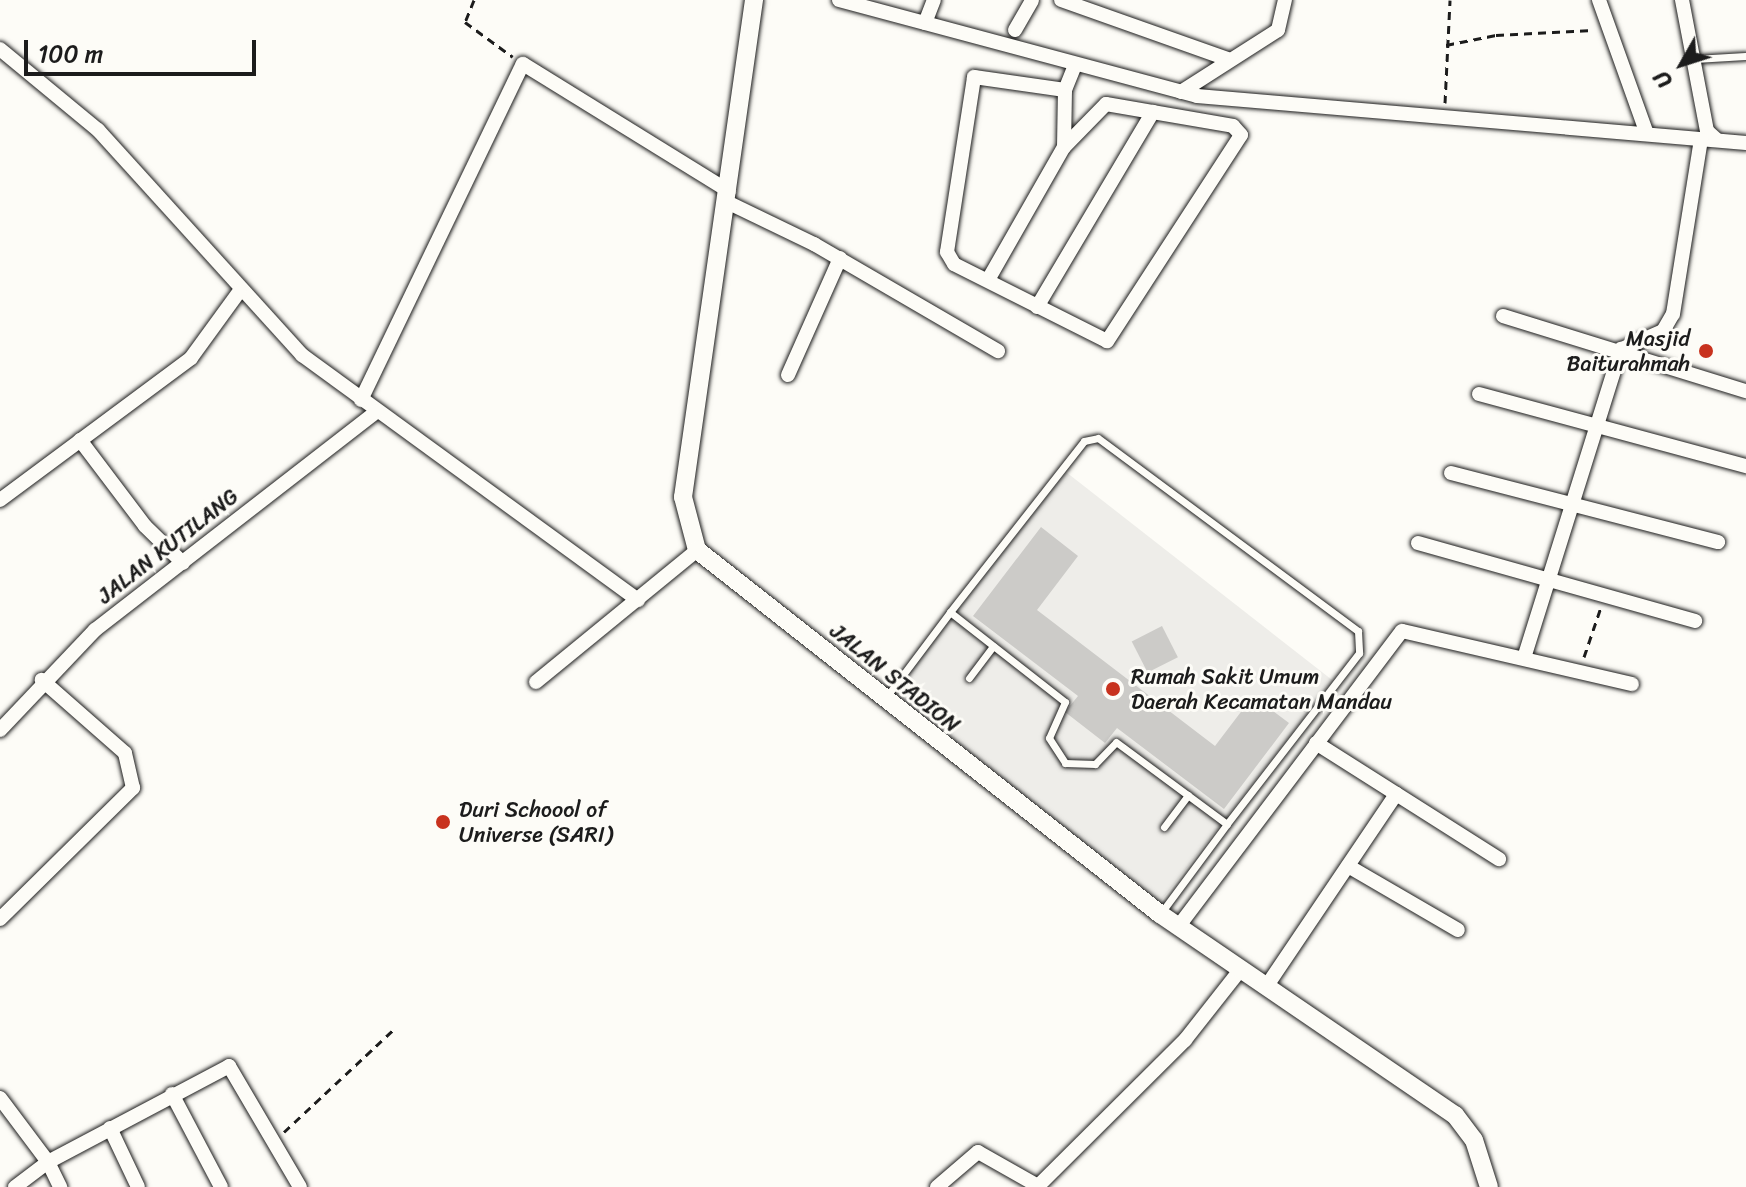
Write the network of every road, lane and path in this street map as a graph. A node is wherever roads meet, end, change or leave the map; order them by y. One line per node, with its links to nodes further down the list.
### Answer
1 (474, 0): 19 (path)
2 (754, 0): 30 (street)
3 (839, 0): 11 (street)
4 (934, 0): 11 (street)
5 (1032, 0): 13 (street)
6 (1061, 0): 17 (street)
7 (1285, 0): 17 (street)
8 (1450, 0): 14 (path)
9 (1599, 0): 12 (street)
10 (1682, 0): 18 (street)
11 (925, 23): 20 (street)
12 (1605, 29): 14 (path); 25 (street)
13 (1015, 30)
14 (1446, 45): 24 (path)
15 (0, 49): 33 (street)
16 (1746, 56): 18 (lane)
17 (1228, 59): 22 (street)
18 (1692, 59): 26 (street)
19 (523, 64): 30 (street); 41 (street)
20 (1075, 65): 21 (street); 22 (street)
21 (1065, 90): 29 (street); 32 (street)
22 (1181, 92): 24 (street)
23 (1153, 112): 29 (street); 34 (street); 34 (street)
24 (1445, 115): 25 (street)
25 (1647, 134): 27 (street)
26 (1716, 139): 27 (street); 28 (street)
27 (1701, 140): 36 (street)
28 (1746, 143)
29 (1064, 147): 32 (street)
30 (728, 196): 31 (street); 51 (street)
31 (840, 258): 37 (street); 38 (street)
32 (988, 280): 34 (street)
33 (239, 292): 41 (street); 44 (street)
34 (1037, 307)
35 (1503, 316): 36 (street)
36 (1621, 349): 39 (street); 43 (street)
37 (998, 351)
38 (788, 375)
39 (1746, 391)
40 (1479, 394): 43 (street)
41 (361, 400): 42 (street)
42 (376, 412): 52 (street, JALAN KUTILANG); 55 (street)
43 (1595, 425): 45 (street); 48 (street)
44 (80, 440): 47 (street); 52 (street)
45 (1746, 466)
46 (1451, 473): 48 (street)
47 (0, 500)
48 (1571, 504): 49 (street); 53 (street)
49 (1718, 542)
50 (1418, 543): 53 (street)
51 (697, 550): 55 (street); 65 (street, JALAN STADION)
52 (183, 563): 62 (street, JALAN KUTILANG)
53 (1548, 580): 54 (street); 59 (street)
54 (1605, 596): 57 (street); 60 (path)
55 (638, 600): 63 (street)
56 (950, 612): 58 (lane); 65 (lane); 70 (lane)
57 (1695, 621)
58 (993, 646): 61 (lane); 69 (lane)
59 (1524, 658): 60 (street); 67 (street)
60 (1579, 669): 64 (street)
61 (969, 678)
62 (42, 680): 66 (street, JALAN KUTILANG); 75 (street)
63 (536, 682)
64 (1632, 684)
65 (884, 701): 74 (street, JALAN STADION)
66 (0, 730)
67 (1316, 743): 68 (street); 76 (street)
68 (1396, 794): 72 (street); 73 (street)
69 (1188, 795): 70 (lane); 71 (lane)
70 (1227, 824): 74 (lane)
71 (1164, 827)
72 (1499, 859)
73 (1348, 866): 77 (street); 79 (street)
74 (1160, 914): 76 (street, JALAN STADION)
75 (0, 919)
76 (1178, 927): 78 (street, JALAN STADION)
77 (1458, 930)
78 (1240, 970): 79 (street, JALAN STADION); 92 (street)
79 (1266, 987): 93 (street, JALAN STADION)
80 (394, 1029): 84 (path)
81 (172, 1094): 83 (street); 84 (street); 89 (street)
82 (0, 1098): 85 (street)
83 (110, 1128): 85 (street); 88 (street)
84 (275, 1140): 90 (street)
85 (48, 1162): 86 (street); 87 (street)
86 (15, 1187)
87 (60, 1187)
88 (138, 1187)
89 (221, 1187)
90 (300, 1187)
91 (937, 1187): 92 (street)
92 (1037, 1187)
93 (1489, 1187)

